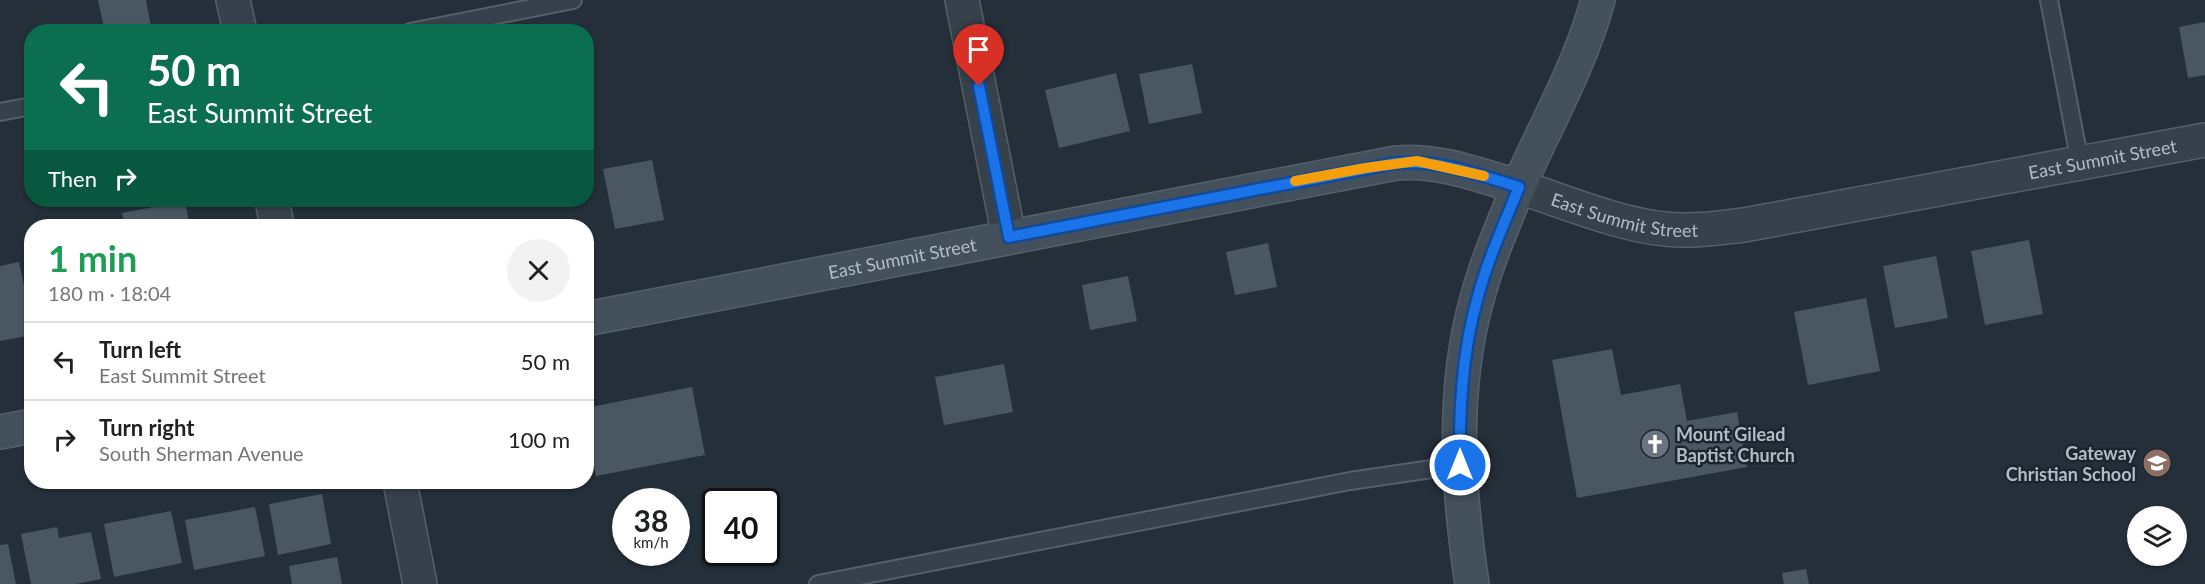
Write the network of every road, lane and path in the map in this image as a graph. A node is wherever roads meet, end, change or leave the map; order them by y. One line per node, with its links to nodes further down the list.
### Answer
1 (233, 0): 6 (street)
2 (573, 0): 7 (lane)
3 (962, 0): 13 (street)
4 (1598, 0): 12 (street)
5 (2049, 0): 11 (lane)
6 (238, 24)
7 (451, 24)
8 (24, 108): 9 (lane)
9 (0, 112)
10 (2205, 140): 11 (street, East Summit Street)
11 (2080, 163): 12 (street, East Summit Street)
12 (1519, 187): 13 (street, East Summit Street); 17 (street)
13 (1009, 237): 14 (street, East Summit Street)
14 (594, 317)
15 (24, 428): 16 (street)
16 (0, 432)
17 (1460, 465): 20 (lane); 21 (street)
18 (401, 489): 19 (street)
19 (420, 584)
20 (818, 584)
21 (1472, 584)

